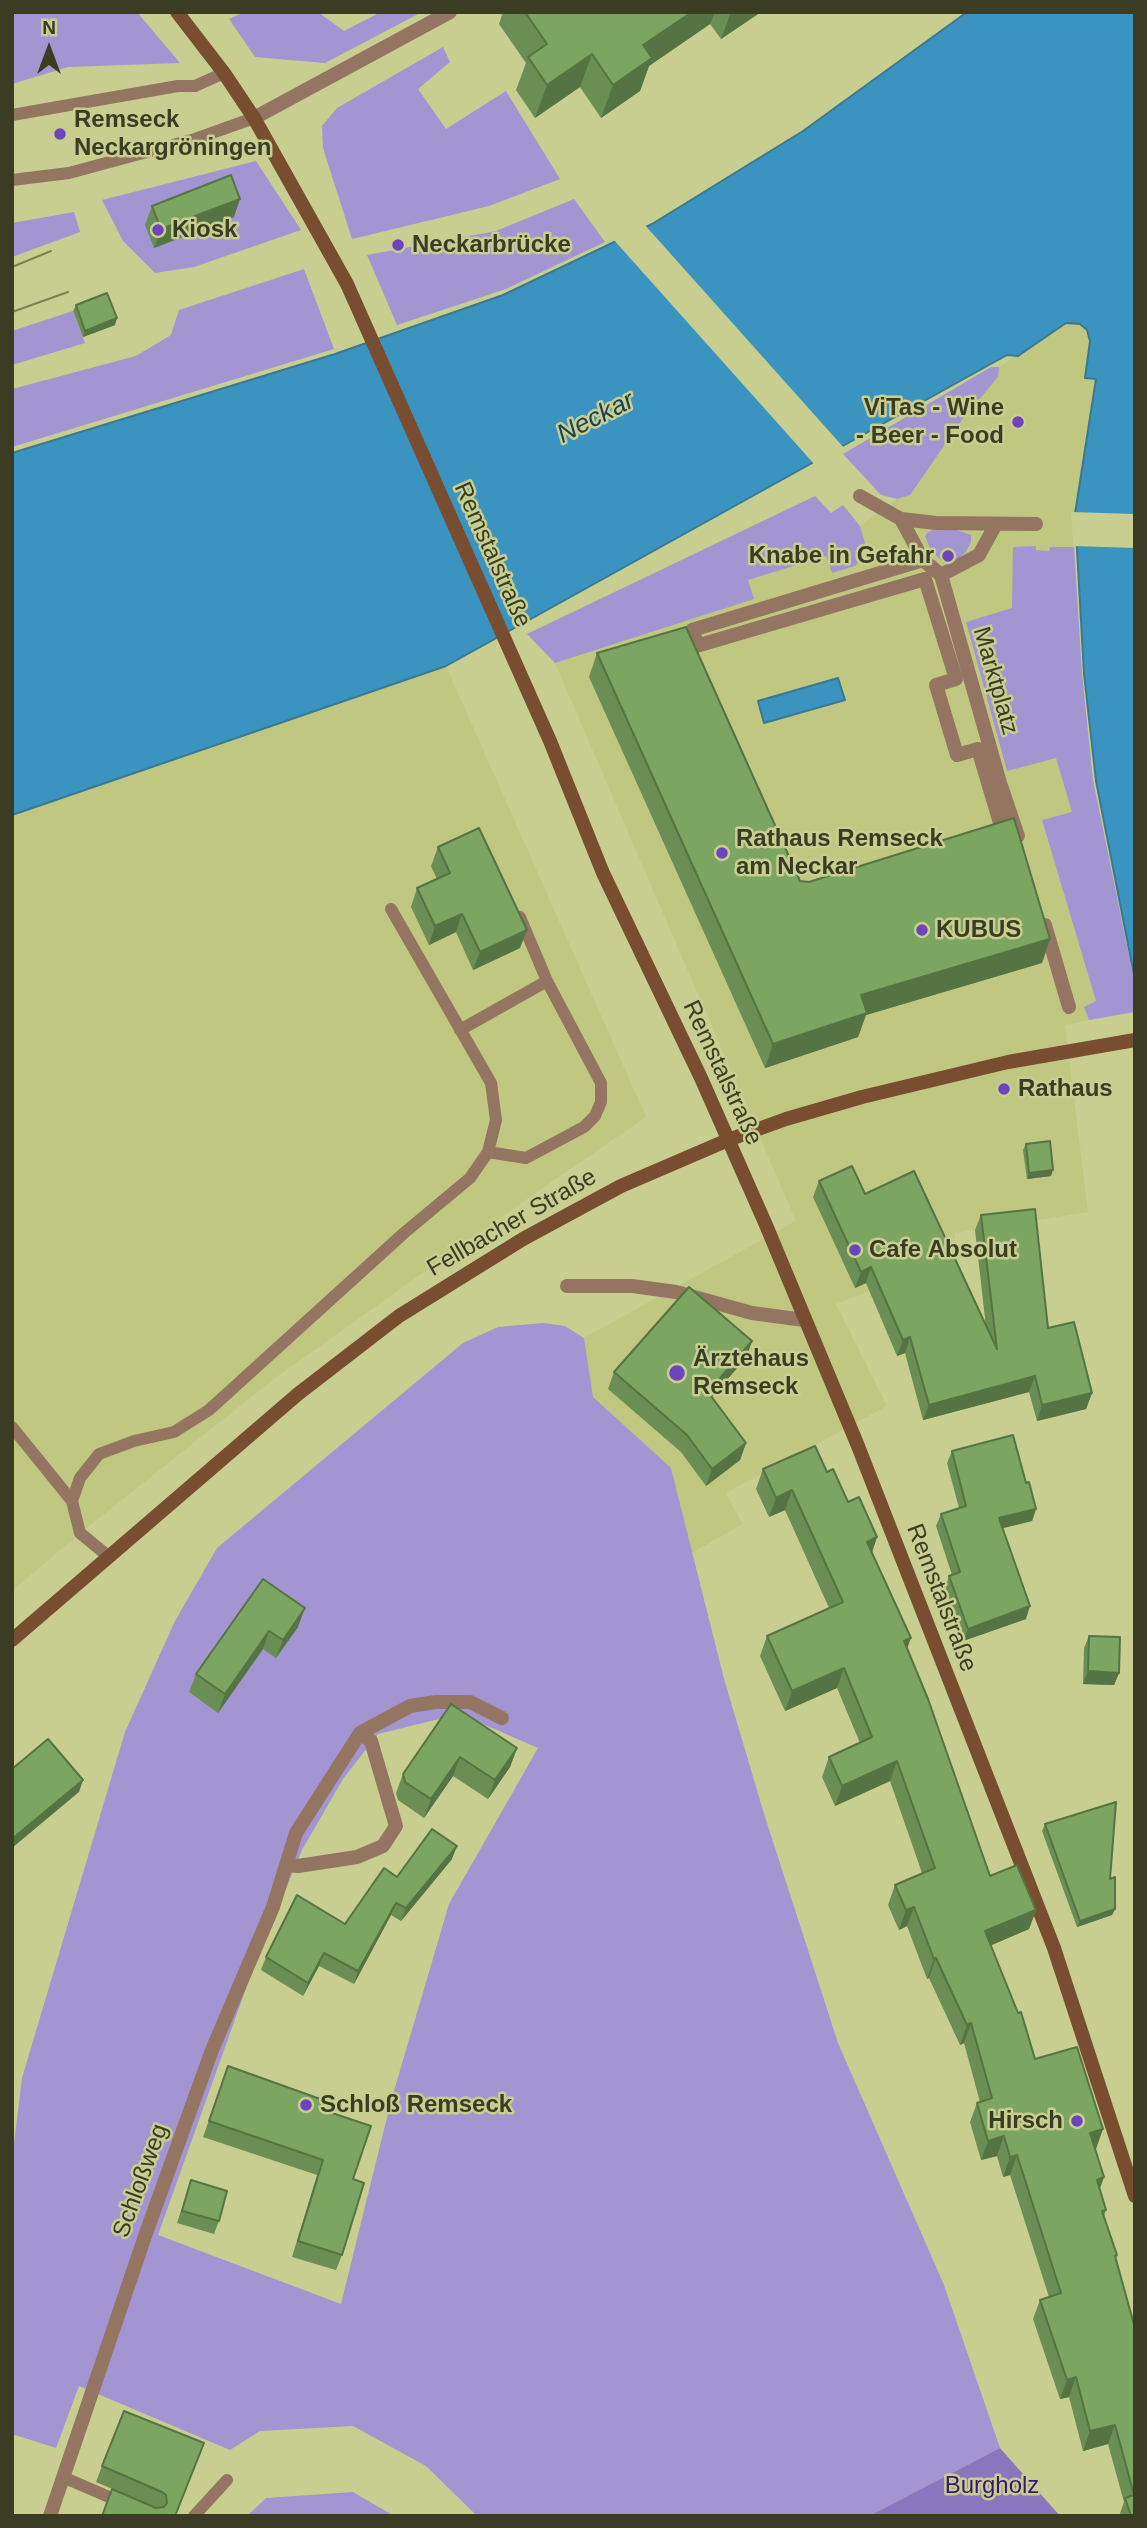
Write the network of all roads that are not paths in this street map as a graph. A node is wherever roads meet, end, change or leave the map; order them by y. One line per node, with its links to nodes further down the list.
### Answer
1 (177, 12): 3 (main road, Remstalstraße)
2 (450, 12): 5 (street)
3 (223, 73): 4 (lane); 5 (main road, Remstalstraße)
4 (12, 115)
5 (254, 118): 6 (lane); 23 (main road, Remstalstraße)
6 (12, 180)
7 (860, 496): 8 (street)
8 (901, 519): 9 (street); 11 (street)
9 (996, 524): 10 (street); 12 (street)
10 (1036, 524)
11 (923, 560): 12 (street); 13 (street, Marktplatz)
12 (941, 575): 14 (street, Marktplatz)
13 (698, 645): 14 (street, Marktplatz); 14 (street, Marktplatz)
14 (1000, 801): 15 (street, Marktplatz)
15 (1024, 855)
16 (516, 908): 19 (lane)
17 (1040, 908): 20 (street)
18 (391, 909): 21 (lane)
19 (547, 981): 21 (lane); 24 (lane)
20 (1069, 1007)
21 (460, 1030): 24 (lane)
22 (1135, 1041): 23 (main road, Fellbacher Straße)
23 (728, 1140): 26 (main road, Remstalstraße); 29 (main road, Fellbacher Straße)
24 (488, 1152): 28 (lane)
25 (567, 1286): 26 (street)
26 (804, 1320): 34 (main road, Remstalstraße)
27 (12, 1427): 28 (lane)
28 (72, 1501): 29 (lane)
29 (108, 1556): 30 (main road, Fellbacher Straße)
30 (12, 1640)
31 (502, 1718): 32 (street, Schloßweg)
32 (360, 1733): 33 (street, Schloßweg); 33 (street)
33 (286, 1865): 35 (street, Schloßweg)
34 (1135, 2196)
35 (65, 2478): 37 (street, Schloßweg); 38 (lane)
36 (226, 2480): 39 (lane)
37 (50, 2516)
38 (153, 2516)
39 (194, 2516)

